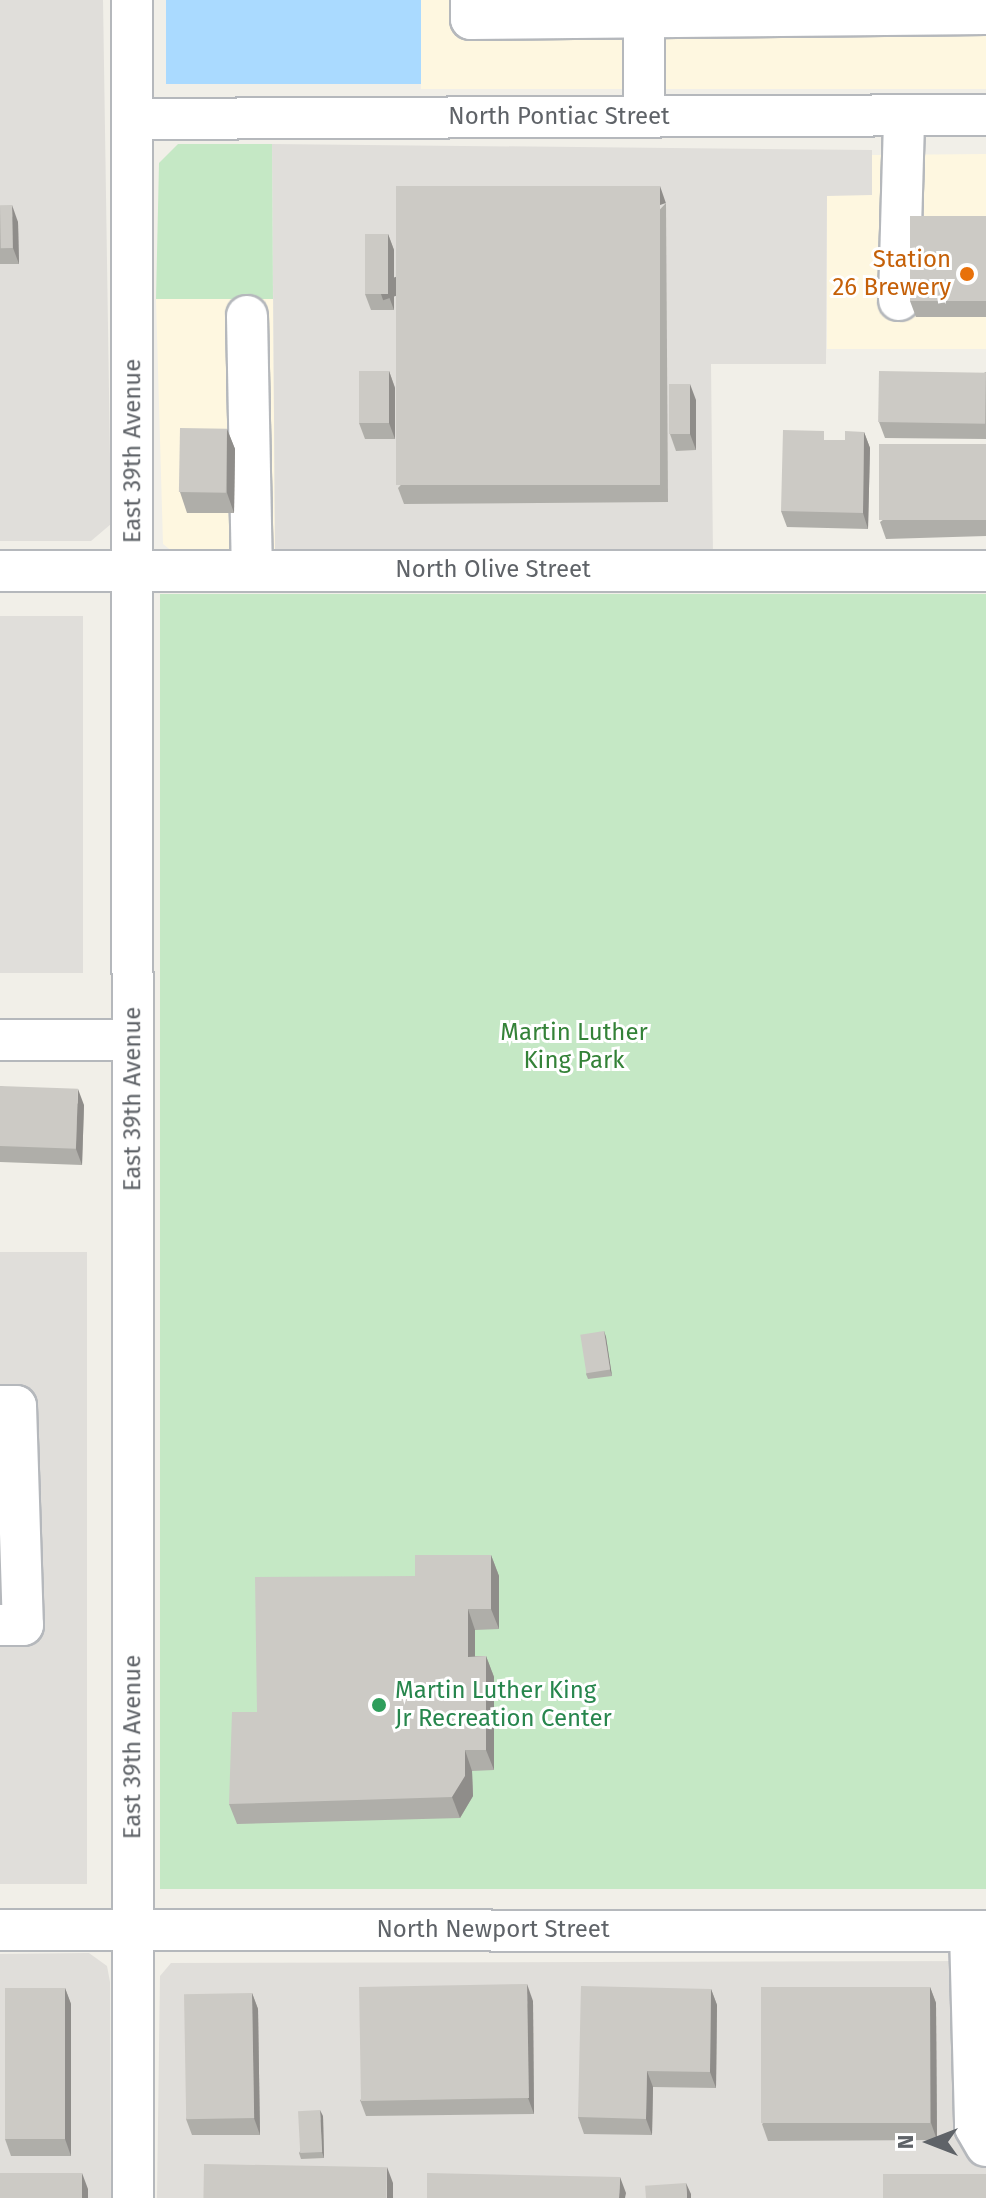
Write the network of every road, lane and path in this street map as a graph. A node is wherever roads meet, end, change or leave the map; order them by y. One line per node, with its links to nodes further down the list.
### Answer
1 (132, 0): 8 (street, East 39th Avenue)
2 (471, 0): 3 (street)
3 (644, 8): 4 (street); 6 (street)
4 (986, 14)
5 (986, 115): 7 (street, North Pontiac Street)
6 (644, 116): 7 (street, North Pontiac Street); 8 (street, North Pontiac Street)
7 (904, 116): 9 (street)
8 (132, 119): 12 (street, East 39th Avenue)
9 (899, 300)
10 (247, 316): 11 (street)
11 (252, 569): 12 (street, North Olive Street); 14 (street, North Olive Street)
12 (133, 570): 13 (street, North Olive Street); 16 (street, East 39th Avenue)
13 (0, 571)
14 (986, 571)
15 (0, 1040): 16 (street)
16 (133, 1040): 19 (street, East 39th Avenue)
17 (0, 1406): 18 (street)
18 (0, 1625)
19 (133, 1929): 20 (street, North Newport Street); 21 (street, North Newport Street); 23 (street, East 39th Avenue)
20 (0, 1930)
21 (978, 1931): 22 (street)
22 (986, 2146)
23 (133, 2198)

